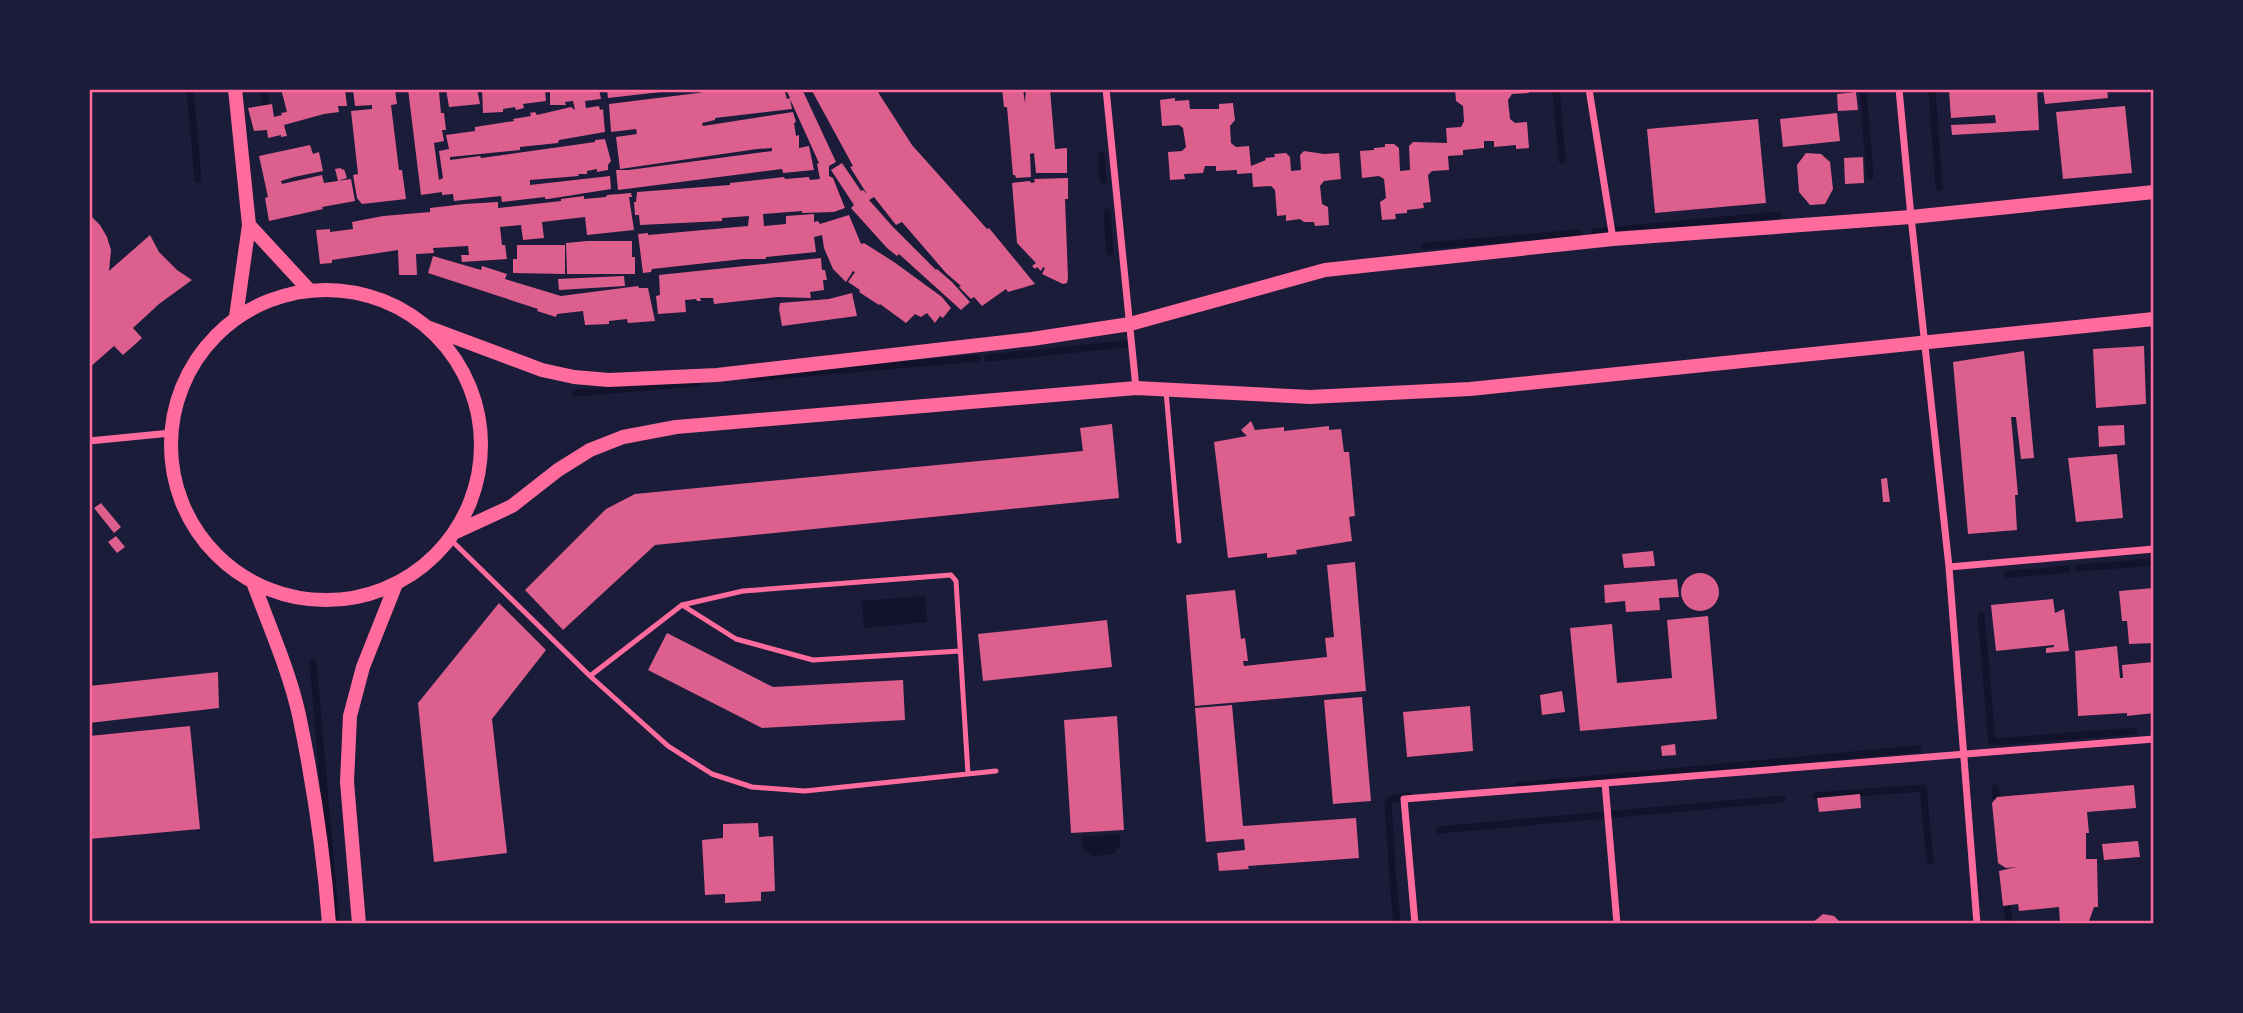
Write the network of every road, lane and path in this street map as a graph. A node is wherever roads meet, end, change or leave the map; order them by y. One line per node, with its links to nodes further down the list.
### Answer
1 (235, 89): 7 (main road)
2 (1106, 89): 12 (street)
3 (1590, 89): 8 (street)
4 (1899, 89): 6 (street)
5 (2154, 192): 6 (main road)
6 (1910, 217): 8 (main road); 14 (street)
7 (249, 225): 9 (main road); 10 (main road)
8 (1613, 239): 12 (main road)
9 (310, 291): 10 (main road); 13 (main road)
10 (236, 317): 17 (main road)
11 (2154, 319): 14 (main road)
12 (1130, 324): 13 (main road); 15 (street)
13 (427, 327): 19 (main road)
14 (1925, 342): 16 (main road); 22 (street)
15 (1136, 388): 16 (main road); 19 (main road)
16 (1167, 391): 20 (lane)
17 (171, 433): 18 (street); 23 (main road)
18 (89, 441)
19 (453, 536): 24 (main road); 27 (lane)
20 (1179, 541)
21 (2154, 549): 22 (street)
22 (1948, 566): 29 (street)
23 (253, 582): 24 (main road); 33 (main road)
24 (396, 584): 34 (main road)
25 (682, 605): 26 (lane); 26 (lane); 27 (lane)
26 (960, 651): 31 (lane)
27 (590, 676): 31 (lane)
28 (2154, 739): 29 (street)
29 (1965, 754): 32 (street); 37 (street)
30 (996, 771): 31 (lane)
31 (968, 774)
32 (1605, 783): 35 (street); 36 (street)
33 (329, 924)
34 (359, 924)
35 (1415, 924)
36 (1617, 924)
37 (1977, 924)

